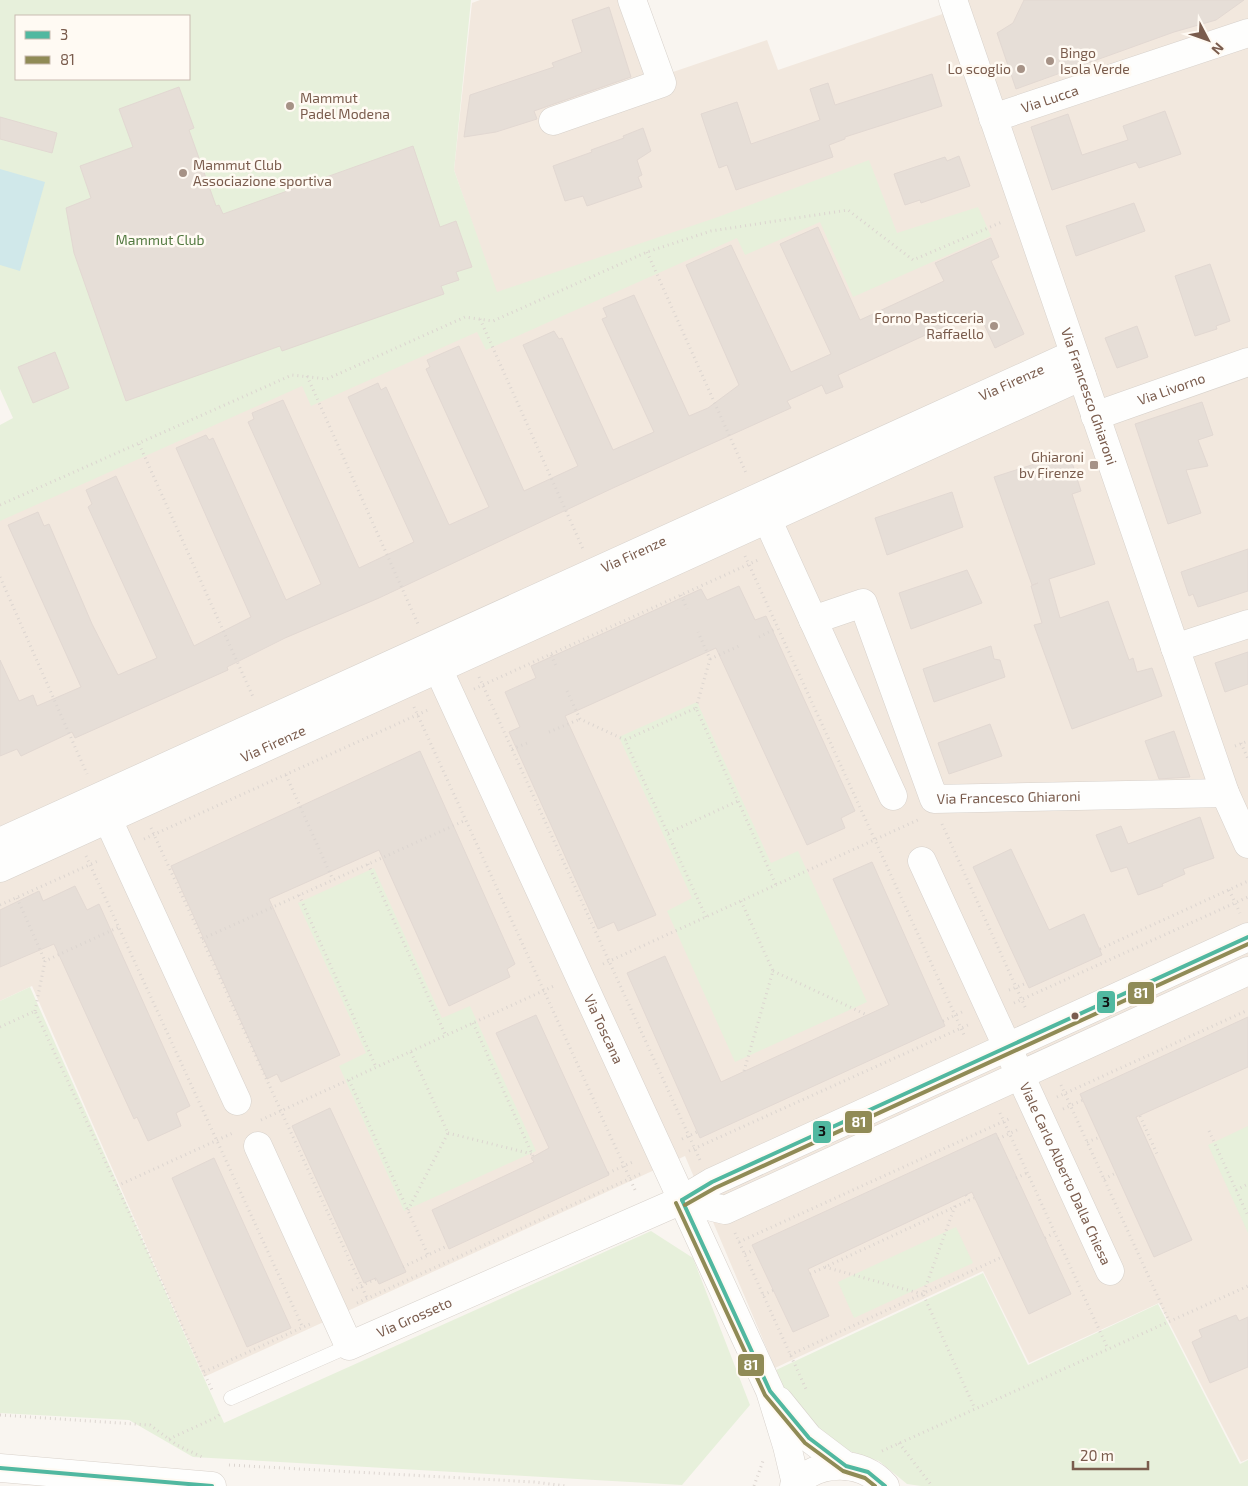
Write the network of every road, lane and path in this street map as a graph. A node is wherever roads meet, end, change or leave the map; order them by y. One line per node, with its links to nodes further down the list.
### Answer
1 (632, 0): 5 (street)
2 (953, 0): 4 (street, Via Francesco Ghiaroni)
3 (1248, 33): 4 (street, Via Lucca)
4 (993, 118): 6 (street, Via Francesco Ghiaroni)
5 (553, 121)
6 (1025, 211): 7 (path); 10 (street, Via Francesco Ghiaroni)
7 (647, 252): 8 (path); 15 (path)
8 (480, 319): 11 (path); 19 (path)
9 (1248, 362): 12 (street, Via Livorno)
10 (1078, 365): 12 (street, Via Francesco Ghiaroni); 15 (street, Via Firenze)
11 (307, 376): 13 (path); 32 (path)
12 (1095, 416): 29 (street, Via Francesco Ghiaroni)
13 (139, 444): 14 (path); 42 (path)
14 (0, 505)
15 (762, 508): 16 (street, Via Firenze); 17 (street); 19 (street, Via Firenze)
16 (734, 534): 18 (path); 31 (street, Via Firenze)
17 (781, 550): 18 (path); 23 (street)
18 (748, 565): 21 (path); 25 (path)
19 (593, 572): 32 (street, Via Firenze)
20 (0, 577): 54 (path)
21 (681, 595): 22 (path); 30 (path)
22 (687, 609)
23 (813, 620): 50 (street, Via Francesco Ghiaroni); 51 (street)
24 (1248, 624): 29 (street)
25 (777, 628): 27 (path); 61 (path)
26 (698, 632): 33 (path)
27 (759, 637)
28 (739, 646): 33 (path)
29 (1175, 648): 50 (street, Via Francesco Ghiaroni)
30 (551, 654): 34 (path); 36 (path)
31 (468, 655): 32 (street, Via Firenze); 36 (path)
32 (433, 658): 35 (street, Via Firenze); 38 (street, Via Toscana); 42 (street, Via Firenze)
33 (710, 659): 39 (path)
34 (557, 668)
35 (404, 684): 40 (path); 53 (street, Via Firenze)
36 (483, 686): 38 (path); 47 (path)
37 (567, 691): 41 (path)
38 (452, 699): 40 (path); 86 (street, Via Toscana)
39 (696, 708): 44 (path); 52 (path)
40 (418, 715): 49 (path); 56 (path)
41 (580, 719): 43 (path); 44 (path)
42 (264, 722): 54 (street, Via Firenze)
43 (549, 732)
44 (625, 740): 59 (path)
45 (530, 742): 47 (path)
46 (1241, 743): 48 (path)
47 (512, 750): 83 (path)
48 (1248, 759)
49 (286, 775): 60 (path); 69 (path)
50 (1225, 794): 63 (street, Via Francesco Ghiaroni)
51 (893, 796)
52 (738, 801): 59 (path); 71 (path)
53 (140, 804): 54 (street, Via Firenze); 60 (path)
54 (102, 808): 58 (street, Via Firenze); 62 (street, Via Firenze); 64 (street)
55 (927, 816): 61 (path)
56 (466, 820): 67 (path); 87 (path)
57 (940, 821): 88 (path)
58 (76, 833): 66 (path); 68 (street, Via Firenze)
59 (668, 833): 77 (path)
60 (154, 835): 64 (path); 80 (path)
61 (874, 840): 71 (path); 95 (path)
62 (0, 842)
63 (1248, 844)
64 (122, 850): 66 (path); 108 (street)
65 (922, 861): 91 (street, Viale Carlo Alberto Dalla Chiesa)
66 (90, 864): 74 (path); 78 (path)
67 (368, 864): 69 (path); 97 (path)
68 (0, 868)
69 (333, 880): 72 (path)
70 (1248, 882): 81 (path)
71 (776, 885): 75 (path)
72 (299, 895): 80 (path); 102 (path)
73 (1248, 897): 88 (path)
74 (16, 898): 76 (path); 82 (path)
75 (741, 901): 77 (path); 84 (path)
76 (0, 905)
77 (706, 917): 83 (path)
78 (119, 927): 82 (path); 117 (path)
79 (1248, 937): 96 (street)
80 (202, 939): 110 (path)
81 (1100, 949)
82 (45, 961): 90 (path)
83 (609, 961): 86 (path); 119 (path)
84 (773, 971): 92 (path); 103 (path)
85 (1248, 971): 100 (street, Viale Carlo Alberto Dalla Chiesa)
86 (579, 975): 87 (path); 121 (street, Via Toscana)
87 (544, 991): 93 (path); 124 (path)
88 (1022, 1000): 91 (path); 96 (path)
89 (1248, 1010): 107 (path)
90 (35, 1011): 94 (path); 129 (path)
91 (992, 1014): 95 (path); 98 (street, Viale Carlo Alberto Dalla Chiesa)
92 (867, 1015)
93 (473, 1023): 97 (path); 115 (path)
94 (0, 1027)
95 (960, 1028): 101 (path); 119 (path)
96 (1038, 1034): 98 (street)
97 (446, 1036): 99 (path)
98 (1007, 1047): 101 (street); 104 (street, Viale Carlo Alberto Dalla Chiesa)
99 (411, 1052): 102 (path); 115 (path)
100 (1050, 1061): 104 (street, Viale Carlo Alberto Dalla Chiesa); 107 (path)
101 (976, 1062): 127 (street)
102 (376, 1068): 105 (path)
103 (744, 1071)
104 (1020, 1075): 106 (street, Viale Carlo Alberto Dalla Chiesa); 109 (street, Viale Carlo Alberto Dalla Chiesa)
105 (349, 1080): 110 (path); 136 (path)
106 (988, 1089): 112 (path); 137 (street, Viale Carlo Alberto Dalla Chiesa)
107 (1065, 1093): 109 (path); 118 (path)
108 (237, 1101)
109 (1034, 1107): 112 (path); 150 (street, Viale Carlo Alberto Dalla Chiesa)
110 (281, 1111): 114 (path); 156 (path)
111 (1139, 1118): 120 (path)
112 (1003, 1121): 122 (path); 142 (path)
113 (1209, 1131): 130 (path)
114 (252, 1132): 117 (path); 157 (street)
115 (448, 1133): 136 (path)
116 (1100, 1137): 118 (path)
117 (217, 1140): 129 (path); 159 (path)
118 (1087, 1142): 126 (path)
119 (694, 1149): 121 (path); 127 (path)
120 (1158, 1154)
121 (665, 1163): 124 (path); 133 (street, Via Toscana)
122 (1027, 1173): 125 (path); 140 (path)
123 (1116, 1173): 126 (path)
124 (630, 1178): 138 (path); 156 (path)
125 (1016, 1178)
126 (1104, 1179): 158 (path)
127 (712, 1182): 133 (street)
128 (1248, 1184): 130 (path)
129 (117, 1186): 163 (path)
130 (1236, 1190): 139 (path)
131 (966, 1195): 134 (path)
132 (974, 1198): 134 (path)
133 (682, 1200): 137 (street); 138 (street, Via Grosseto); 164 (street, Via Toscana)
134 (969, 1200): 135 (path)
135 (955, 1206): 148 (path); 154 (path)
136 (408, 1210): 146 (path)
137 (725, 1210): 142 (path)
138 (647, 1216): 160 (street, Via Grosseto)
139 (1248, 1216)
140 (1054, 1233): 141 (path); 161 (path)
141 (1045, 1238)
142 (739, 1242): 145 (path)
143 (447, 1246): 146 (path)
144 (754, 1250): 145 (path)
145 (744, 1254): 155 (path)
146 (428, 1255): 149 (path)
147 (1002, 1257): 154 (path)
148 (824, 1266): 151 (path); 154 (path)
149 (403, 1267)
150 (1110, 1271)
151 (810, 1274)
152 (1248, 1286): 158 (path)
153 (774, 1290): 155 (path)
154 (923, 1294): 162 (path); 167 (path)
155 (763, 1295): 162 (path)
156 (366, 1298): 157 (path)
157 (334, 1313): 159 (path); 160 (street)
158 (1169, 1321): 161 (path)
159 (303, 1328): 163 (path)
160 (349, 1346): 166 (lane)
161 (1108, 1349): 167 (path)
162 (790, 1355): 165 (path)
163 (204, 1372): 168 (path)
164 (770, 1391): 172 (street, Via Toscana); 175 (street, Via Toscana)
165 (809, 1397)
166 (231, 1398): 168 (path)
167 (975, 1409): 171 (path)
168 (222, 1411): 170 (path)
169 (0, 1416): 170 (path)
170 (170, 1439): 174 (path)
171 (899, 1443): 173 (path); 182 (path)
172 (787, 1446): 178 (street, Via Toscana); 180 (path)
173 (873, 1455)
174 (207, 1460)
175 (846, 1466): 178 (street); 181 (street)
176 (0, 1468): 177 (street)
177 (218, 1475): 179 (path)
178 (795, 1485)
179 (566, 1486)
180 (754, 1486)
181 (885, 1486)
182 (932, 1486)

